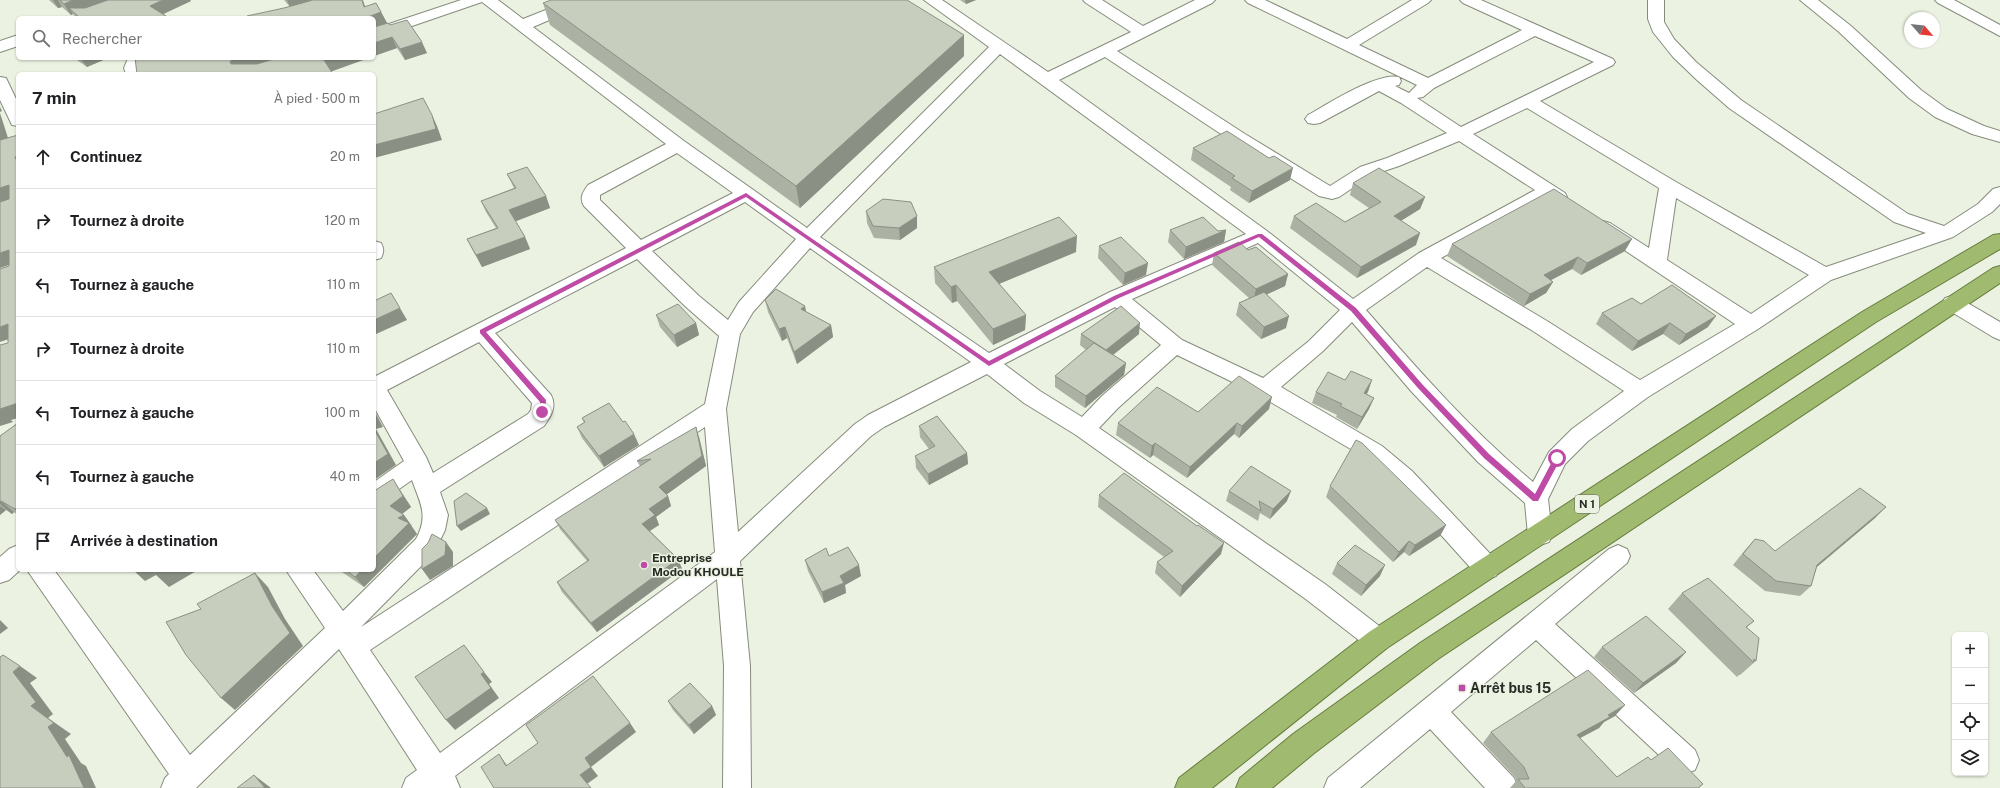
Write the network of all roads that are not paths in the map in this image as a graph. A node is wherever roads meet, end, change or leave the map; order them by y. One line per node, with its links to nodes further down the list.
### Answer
1 (476, 0): 17 (street)
2 (488, 0): 13 (street)
3 (584, 0): 13 (street)
4 (932, 0): 20 (street)
5 (1090, 0): 16 (street)
6 (1207, 0): 16 (street)
7 (1253, 0): 21 (street)
8 (1423, 0): 21 (street)
9 (1468, 0): 14 (street)
10 (1656, 0): 41 (street)
11 (1808, 0): 35 (street)
12 (1954, 2): 15 (street)
13 (521, 26): 36 (street)
14 (1534, 30): 29 (street); 31 (street)
15 (2000, 31)
16 (1142, 32): 22 (street)
17 (376, 33)
18 (16, 41): 19 (street)
19 (0, 46)
20 (999, 46): 26 (street); 43 (street)
21 (1346, 46): 25 (street)
22 (1107, 51): 26 (street); 34 (street)
23 (135, 60): 24 (street)
24 (133, 72)
25 (1412, 76): 28 (street); 29 (street)
26 (1047, 79): 42 (street)
27 (0, 82): 32 (street)
28 (1379, 84): 30 (street); 33 (street)
29 (1428, 84): 30 (street)
30 (1408, 99): 34 (street)
31 (1528, 101): 34 (street); 37 (street)
32 (16, 117)
33 (1314, 120)
34 (1460, 134): 38 (street)
35 (2000, 137)
36 (678, 145): 40 (street); 45 (street)
37 (1669, 186): 47 (street); 49 (street)
38 (1548, 191): 46 (street); 47 (street)
39 (2000, 193): 41 (street)
40 (746, 194): 43 (street); 45 (street)
41 (1946, 233): 49 (street)
42 (1260, 235): 50 (street); 52 (street)
43 (808, 238): 56 (street); 58 (street)
44 (2000, 240): 69 (highway, N 1)
45 (640, 250): 54 (street); 56 (street)
46 (1426, 258): 52 (street); 62 (street)
47 (1657, 260): 53 (street)
48 (2000, 272): 51 (highway)
49 (1824, 275): 53 (street)
50 (1117, 297): 57 (street); 58 (street)
51 (1952, 303): 55 (street); 87 (highway)
52 (1353, 309): 60 (street); 68 (street)
53 (1751, 324): 62 (street)
54 (482, 332): 59 (street); 66 (street)
55 (2000, 332)
56 (730, 334): 63 (street)
57 (1175, 345): 60 (street); 64 (street)
58 (989, 364): 64 (street); 70 (street)
59 (376, 386)
60 (1265, 388): 73 (street)
61 (376, 390): 65 (street)
62 (1640, 391): 68 (street)
63 (715, 409): 70 (street); 78 (street)
64 (1084, 429): 79 (street)
65 (418, 464): 66 (street); 67 (street)
66 (426, 489): 78 (street)
67 (376, 493)
68 (1536, 499): 69 (street)
69 (1540, 535): 73 (highway, N 1)
70 (729, 556): 82 (street); 85 (street)
71 (1618, 556): 77 (street)
72 (16, 558): 74 (street)
73 (1487, 568): 79 (highway, N 1)
74 (0, 572)
75 (41, 572): 83 (street)
76 (300, 572): 78 (street)
77 (1537, 624): 80 (street); 81 (street)
78 (347, 639): 82 (street); 83 (street)
79 (1378, 640): 86 (highway, N 1)
80 (1432, 711): 88 (street); 89 (street)
81 (1684, 760)
82 (441, 781): 84 (street)
83 (181, 782)
84 (416, 788)
85 (737, 788)
86 (1189, 788)
87 (1250, 788)
88 (1338, 788)
89 (1504, 788)

